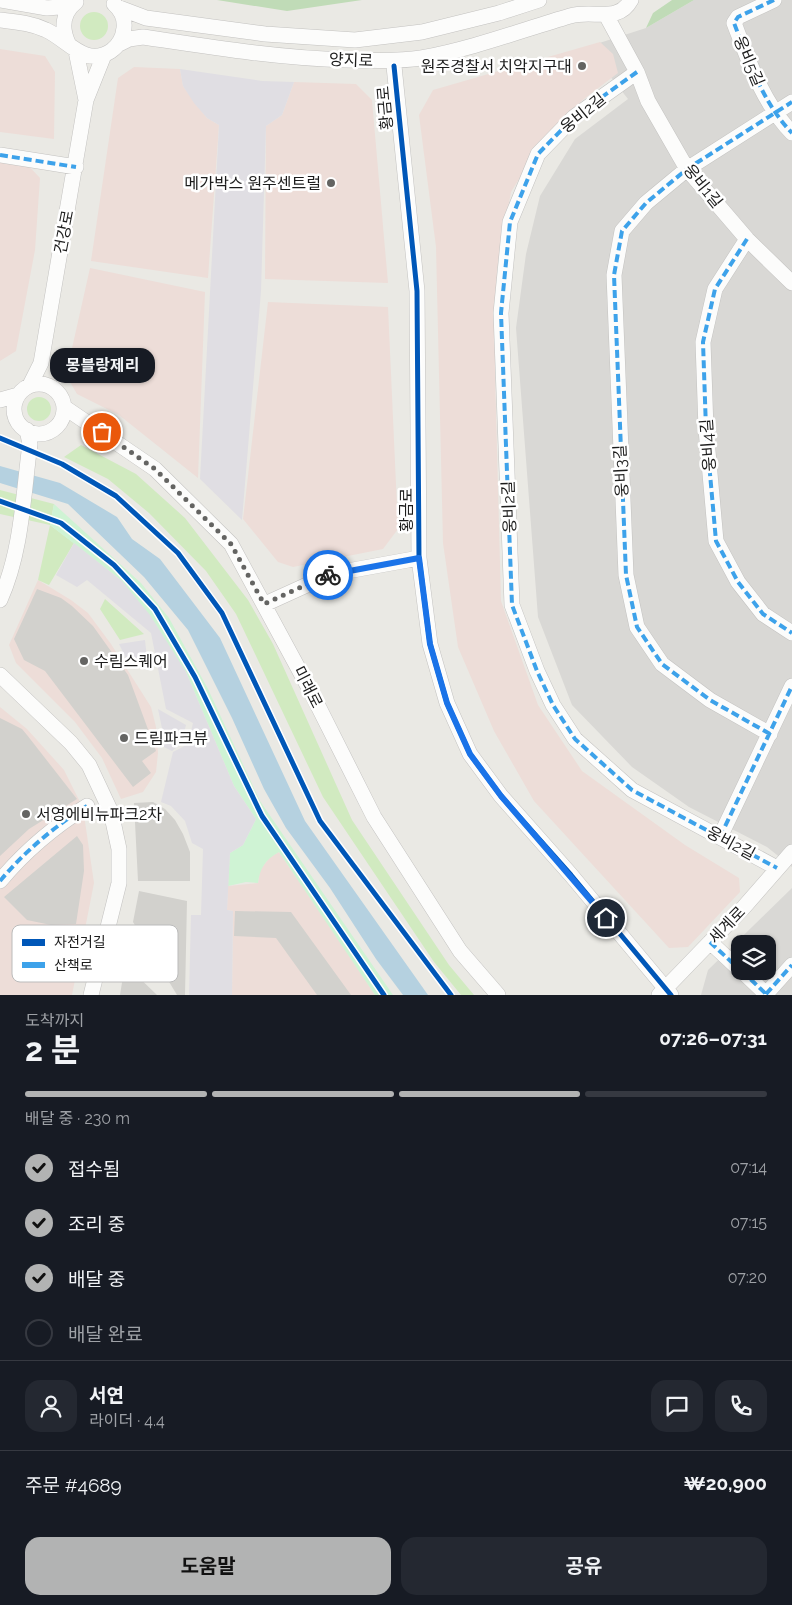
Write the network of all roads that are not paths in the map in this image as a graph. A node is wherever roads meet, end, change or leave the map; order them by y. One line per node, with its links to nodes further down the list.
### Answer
1 (0, 0): 4 (street)
2 (539, 0): 5 (street, 양지로)
3 (774, 0): 18 (street, 웅비5길)
4 (75, 3): 11 (street)
5 (113, 3): 10 (street)
6 (627, 6): 7 (street, 양지로); 15 (street)
7 (594, 10): 9 (street, 양지로); 15 (street)
8 (0, 20): 11 (street)
9 (537, 26): 13 (street, 양지로); 14 (street)
10 (119, 44): 12 (street); 13 (street, 양지로)
11 (73, 48): 12 (street); 16 (street)
12 (104, 55): 16 (street)
13 (313, 59): 14 (street)
14 (394, 66): 32 (street, 황금로)
15 (637, 72): 22 (street, 웅비1길); 40 (street, 웅비2길)
16 (86, 100): 21 (street, 건강로)
17 (792, 102): 18 (street)
18 (774, 113): 19 (street, 웅비5길); 22 (street)
19 (792, 133)
20 (0, 155): 21 (street)
21 (76, 167): 25 (street, 건강로)
22 (686, 169): 23 (street, 웅비1길); 38 (street, 웅비3길)
23 (747, 239): 24 (street, 웅비1길); 35 (street, 웅비4길)
24 (792, 283)
25 (41, 364): 26 (street); 27 (street)
26 (30, 385): 27 (street); 29 (street)
27 (47, 385): 30 (street)
28 (0, 400): 29 (street)
29 (16, 401): 31 (street)
30 (63, 413): 31 (street); 34 (street, 미래로)
31 (28, 437): 33 (street)
32 (419, 558): 34 (street); 50 (street, 황금로)
33 (0, 600)
34 (264, 604): 53 (street, 미래로)
35 (792, 633)
36 (1, 677): 44 (street)
37 (792, 686): 38 (street)
38 (770, 734): 40 (street)
39 (88, 806): 43 (street)
40 (720, 837): 42 (street, 웅비2길)
41 (792, 852): 42 (street, 세계로)
42 (777, 868): 45 (street, 세계로)
43 (0, 881)
44 (108, 925)
45 (710, 942): 46 (street); 50 (street, 세계로)
46 (731, 961)
47 (792, 965): 51 (street)
48 (752, 980): 51 (street)
49 (94, 982): 52 (street)
50 (665, 993)
51 (767, 994)
52 (91, 995)
53 (498, 995)

